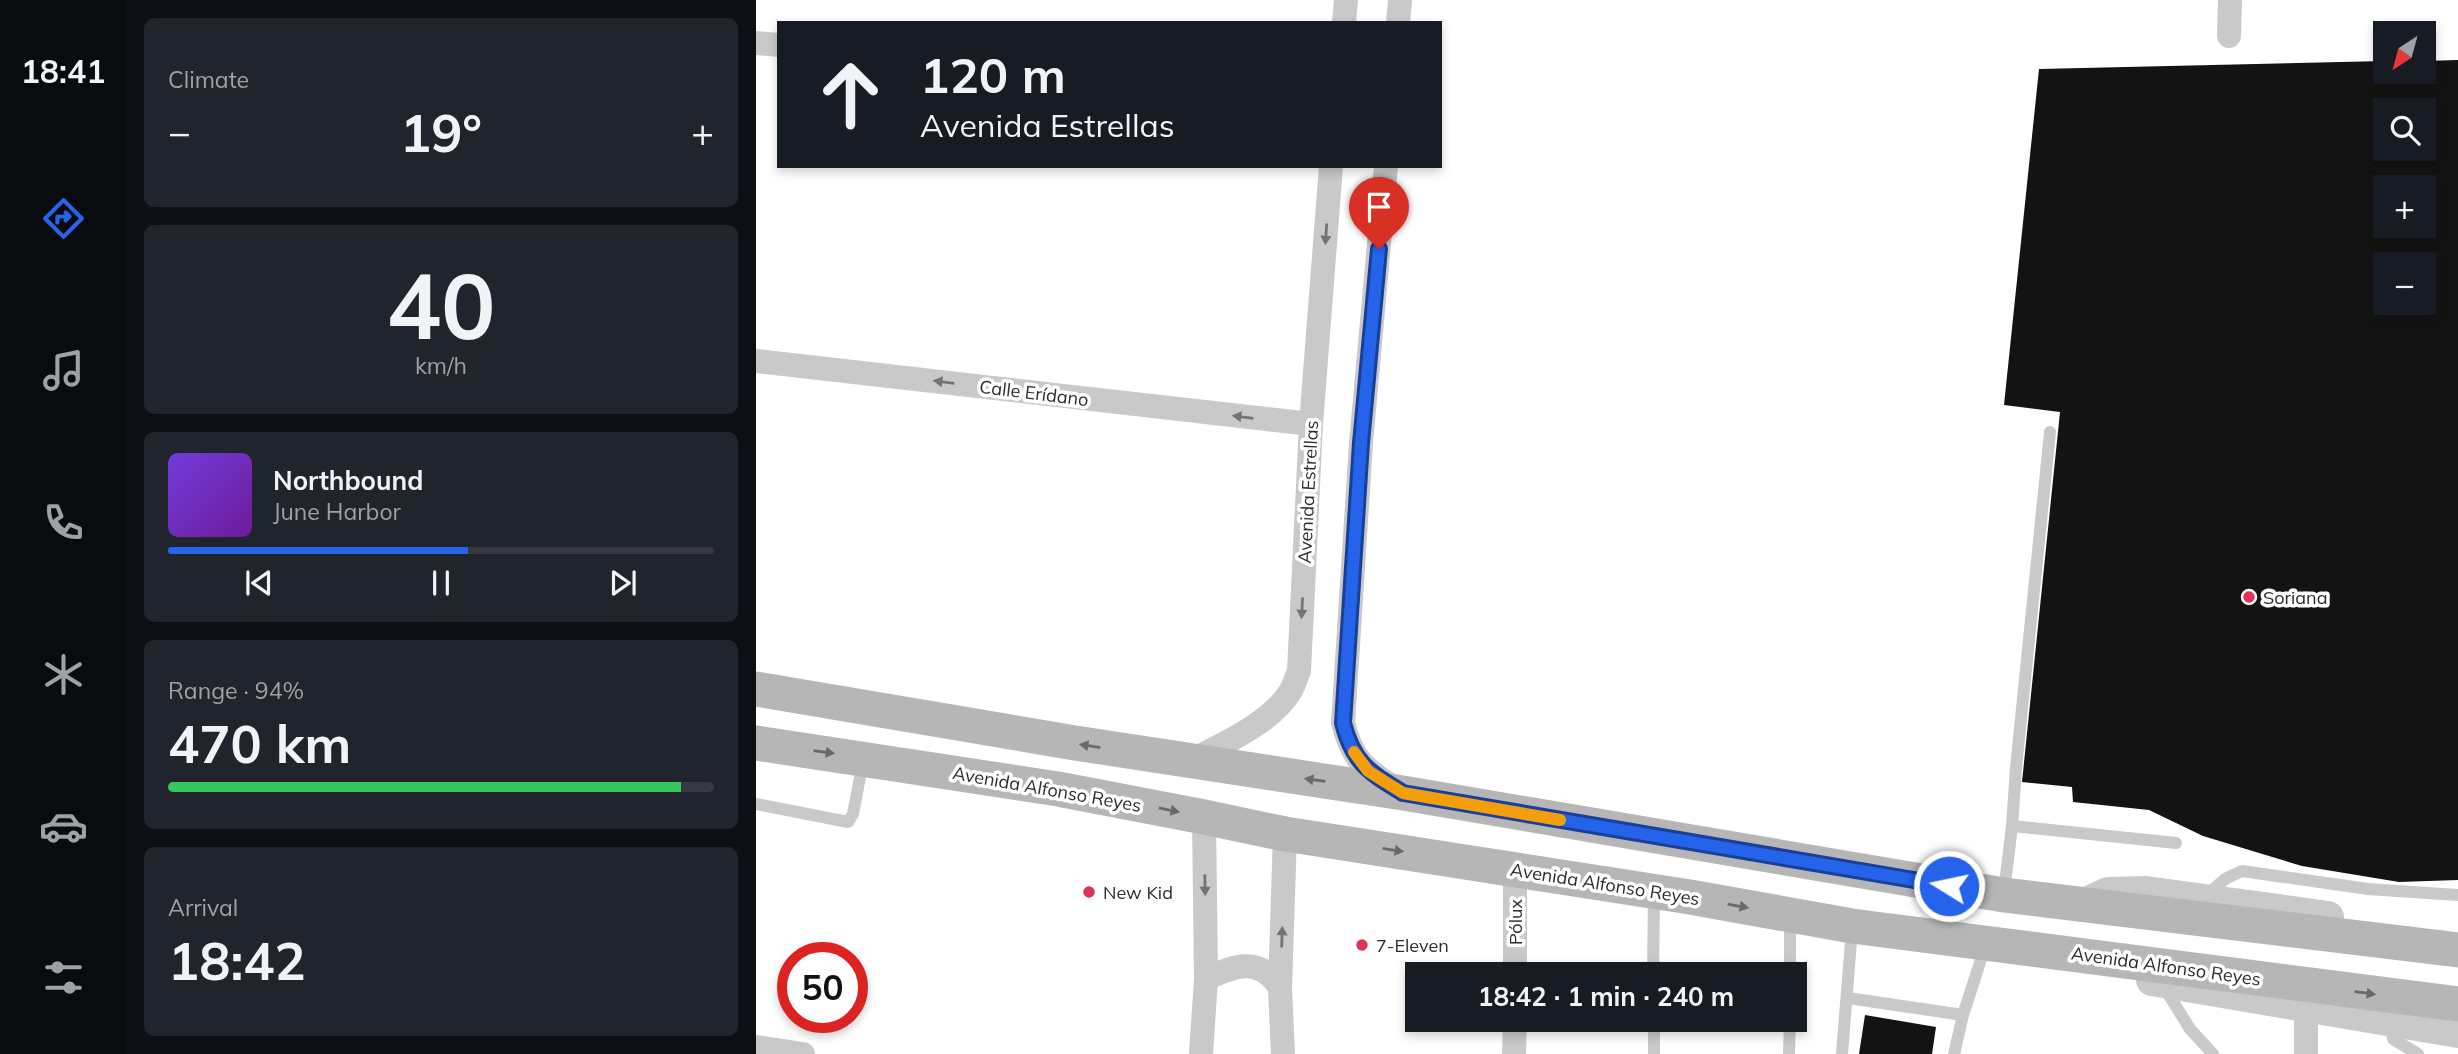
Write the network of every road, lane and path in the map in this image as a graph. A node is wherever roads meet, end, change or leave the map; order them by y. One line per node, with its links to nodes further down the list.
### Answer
1 (1346, 0): 4 (street)
2 (1400, 0): 5 (street)
3 (2230, 0): 6 (street)
4 (1344, 21)
5 (1398, 21)
6 (2229, 36)
7 (756, 43): 8 (street)
8 (777, 45)
9 (1331, 168): 12 (street, Avenida Estrellas, one-way to 12)
10 (1386, 168): 18 (street)
11 (756, 361): 12 (street, Calle Erídano, one-way to 11)
12 (1311, 424): 17 (street, Avenida Estrellas, one-way to 17)
13 (2050, 432): 21 (lane)
14 (756, 689): 17 (main road, one-way to 14)
15 (756, 743): 16 (main road, Avenida Alfonso Reyes, one-way to 16)
16 (864, 758): 19 (lane); 20 (main road, Avenida Alfonso Reyes, one-way to 20)
17 (1189, 761): 18 (main road, one-way to 17)
18 (1403, 793): 26 (main road)
19 (756, 804)
20 (1204, 817): 22 (main road, Avenida Alfonso Reyes); 39 (street, one-way to 39)
21 (2012, 826): 23 (lane); 26 (lane)
22 (1286, 834): 24 (main road, Avenida Alfonso Reyes, one-way to 24); 41 (street, one-way to 22)
23 (2176, 843)
24 (1515, 870): 25 (main road, Avenida Alfonso Reyes); 36 (street, Pólux)
25 (1654, 891): 30 (main road, Avenida Alfonso Reyes, one-way to 30); 37 (lane)
26 (2004, 895): 29 (main road)
27 (2458, 895): 28 (lane)
28 (2202, 899): 29 (street); 32 (street)
29 (2084, 904): 34 (main road)
30 (1790, 915): 31 (main road, Avenida Alfonso Reyes); 38 (lane)
31 (1852, 926): 33 (main road, Avenida Alfonso Reyes); 42 (lane)
32 (2458, 933)
33 (1986, 944): 35 (main road, Avenida Alfonso Reyes); 45 (lane)
34 (2458, 950)
35 (2104, 957): 40 (street); 43 (main road, Avenida Alfonso Reyes, one-way to 43)
36 (1515, 962)
37 (1653, 962)
38 (1790, 962)
39 (1206, 979): 41 (street); 53 (street)
40 (2161, 982): 44 (street); 60 (lane)
41 (1280, 988): 54 (street)
42 (1848, 998): 45 (lane); 58 (lane)
43 (2458, 1004)
44 (2306, 1007): 46 (street); 61 (street)
45 (1963, 1015): 59 (lane)
46 (2390, 1021): 50 (street); 62 (lane)
47 (1514, 1032): 55 (street)
48 (1654, 1032): 56 (lane)
49 (1790, 1032): 57 (lane)
50 (2458, 1032)
51 (756, 1046): 52 (street)
52 (803, 1054)
53 (1201, 1054)
54 (1283, 1054)
55 (1514, 1054)
56 (1654, 1054)
57 (1789, 1054)
58 (1842, 1054)
59 (1954, 1054)
60 (2213, 1054)
61 (2306, 1054)
62 (2418, 1054)

